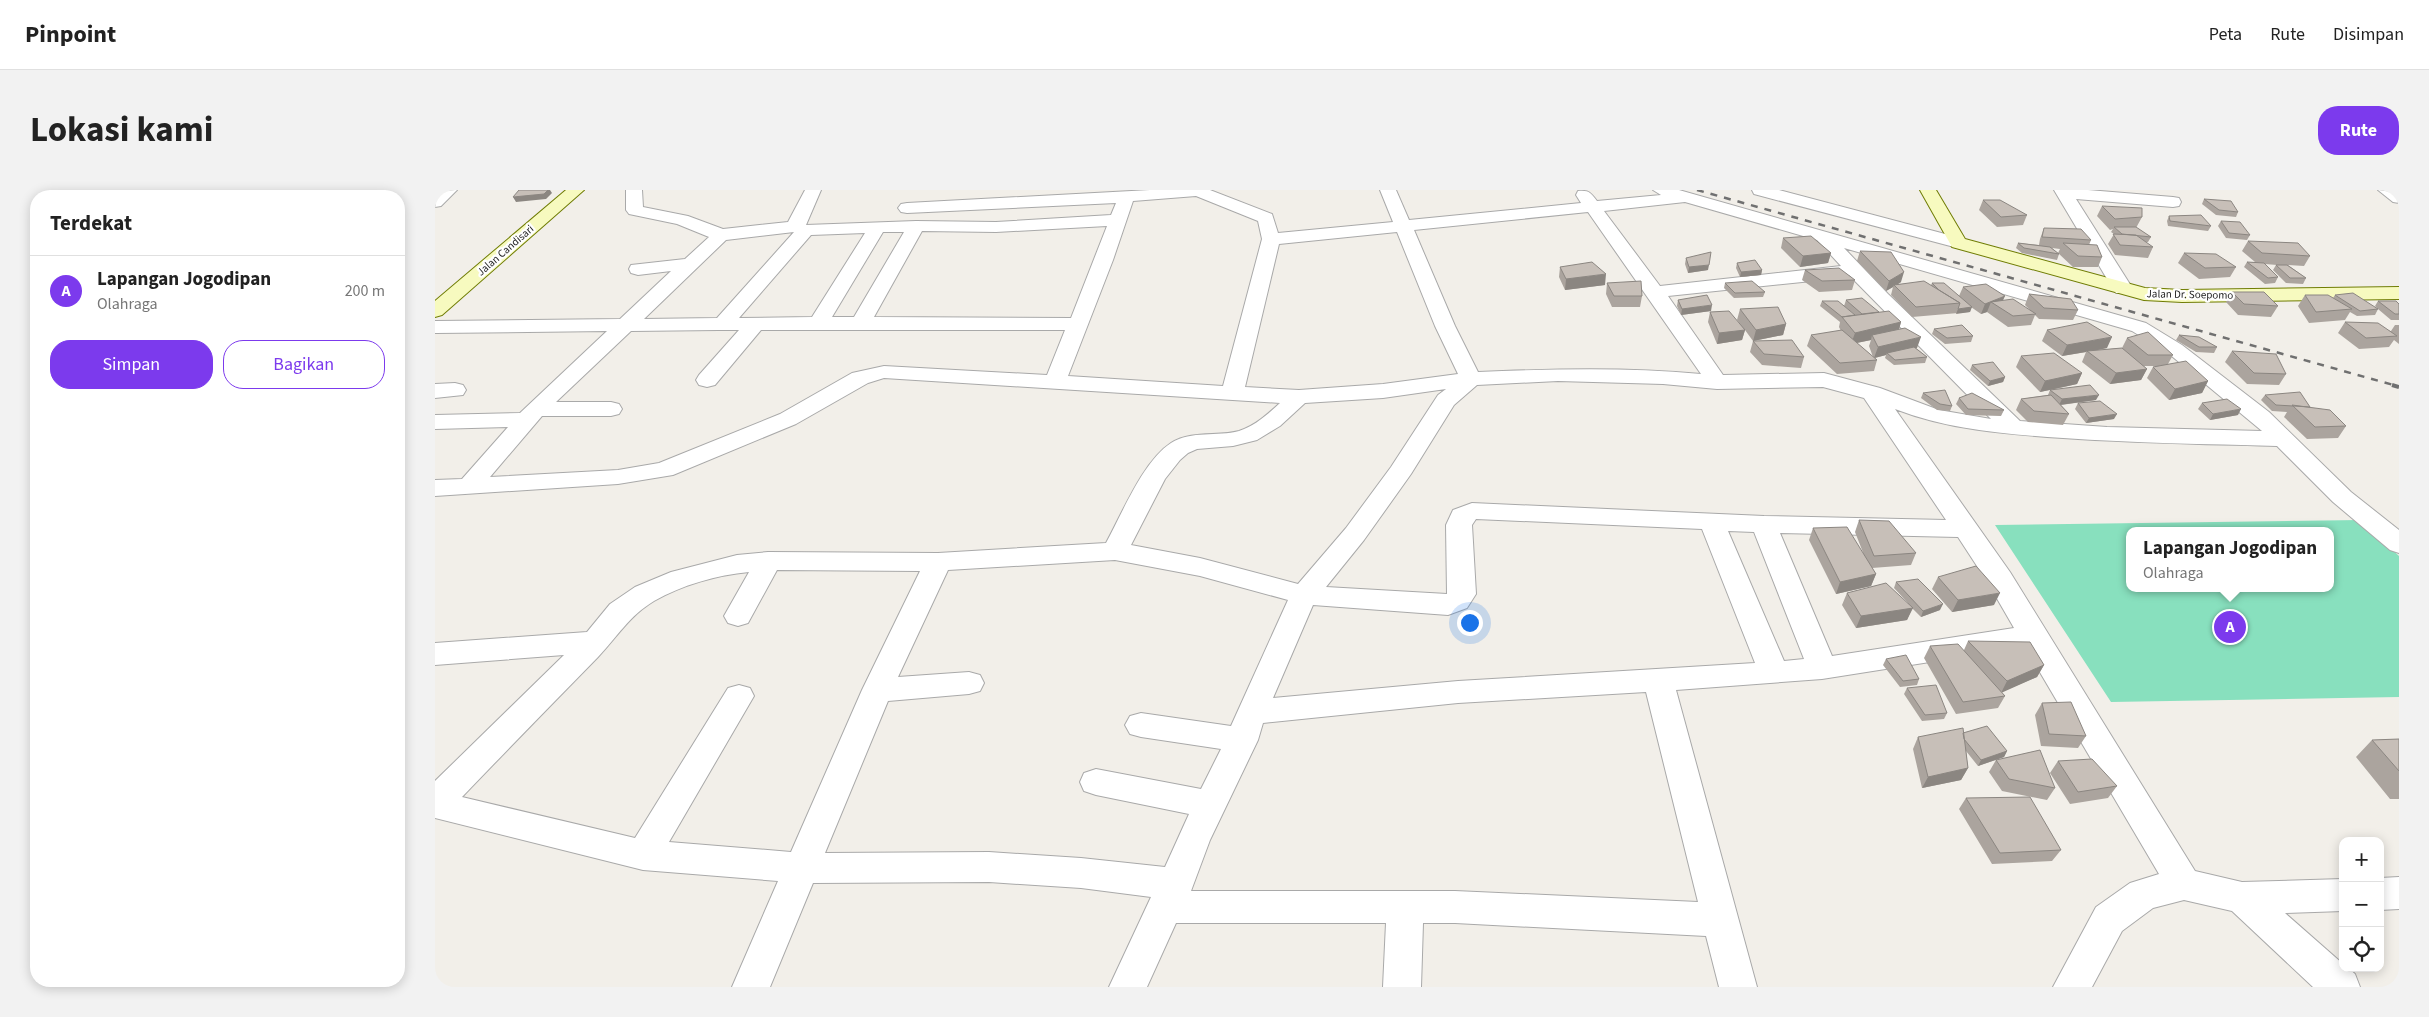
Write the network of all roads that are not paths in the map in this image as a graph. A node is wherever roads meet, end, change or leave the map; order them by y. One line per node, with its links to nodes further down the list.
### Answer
1 (449, 190): 16 (street)
2 (576, 190): 37 (street, Jalan Candisari)
3 (634, 190): 26 (street)
4 (813, 190): 25 (street)
5 (1388, 190): 22 (street)
6 (1580, 190): 18 (street)
7 (1661, 190): 15 (street)
8 (1760, 190): 20 (street)
9 (1831, 190): 20 (street)
10 (1928, 190): 29 (street)
11 (1198, 191): 14 (street); 28 (street)
12 (2063, 191): 17 (street); 34 (street)
13 (1005, 197): 14 (street); 19 (street)
14 (1126, 197): 21 (street)
15 (1688, 198): 18 (street); 27 (street)
16 (435, 202)
17 (2173, 202)
18 (1593, 207): 22 (street); 35 (street)
19 (907, 208)
20 (1840, 212): 29 (street)
21 (1119, 220): 23 (street); 41 (street)
22 (1404, 225): 28 (street); 45 (street)
23 (916, 226): 24 (street); 40 (street)
24 (878, 227): 25 (street); 38 (street)
25 (801, 228): 26 (street); 43 (street)
26 (721, 235): 30 (street)
27 (1823, 236): 32 (street); 33 (street)
28 (1271, 239): 49 (street)
29 (1966, 245): 33 (street); 34 (street, Jalan Dr. Soepomo)
30 (690, 264): 31 (street); 42 (street)
31 (638, 269)
32 (1855, 271): 35 (street); 55 (street)
33 (1953, 274): 56 (street)
34 (2123, 289): 36 (street, Jalan Dr. Soepomo)
35 (1654, 292): 48 (street)
36 (2399, 293)
37 (435, 311)
38 (817, 323): 39 (street); 40 (street)
39 (755, 324): 43 (street); 46 (street)
40 (860, 324): 41 (street)
41 (1078, 324): 47 (street)
42 (624, 325): 43 (street); 44 (street); 53 (street)
43 (722, 325)
44 (435, 327)
45 (1471, 379): 48 (street); 51 (street); 66 (street)
46 (707, 380)
47 (1055, 381): 49 (street); 57 (street)
48 (1717, 382): 50 (street)
49 (1232, 394): 51 (street)
50 (1872, 394): 55 (street); 61 (street)
51 (1299, 397): 63 (street)
52 (611, 409): 53 (street)
53 (531, 415): 54 (street); 57 (street)
54 (435, 422)
55 (2015, 428): 56 (street)
56 (2284, 439): 62 (street)
57 (469, 486): 58 (street)
58 (435, 488)
59 (1712, 522): 60 (street); 66 (street); 72 (street)
60 (1764, 524): 61 (street); 71 (street)
61 (1966, 529): 68 (street)
62 (2399, 544)
63 (1115, 551): 65 (street); 66 (street)
64 (768, 561): 65 (street); 67 (street); 69 (street)
65 (937, 562): 75 (street)
66 (1304, 596): 78 (street)
67 (738, 616)
68 (2033, 636): 71 (street); 84 (street)
69 (595, 642): 70 (street); 80 (street)
70 (435, 654)
71 (1822, 668): 72 (street)
72 (1774, 672): 73 (street)
73 (1657, 679): 78 (street); 91 (street)
74 (969, 683): 75 (street)
75 (877, 690): 83 (street)
76 (739, 696): 82 (street)
77 (1141, 725): 78 (street)
78 (1246, 726): 81 (street)
79 (1096, 782): 81 (street)
80 (435, 803): 82 (street)
81 (1211, 805): 87 (street)
82 (643, 855): 83 (street)
83 (801, 868): 87 (street); 92 (street)
84 (2184, 884): 89 (street); 96 (street)
85 (2399, 893): 86 (street)
86 (2384, 894)
87 (1170, 895): 90 (street); 93 (street)
88 (2339, 895): 89 (street)
89 (2242, 898): 97 (street)
90 (1405, 907): 91 (street); 94 (street)
91 (1719, 920): 95 (street)
92 (751, 987)
93 (1128, 987)
94 (1402, 987)
95 (1738, 987)
96 (2073, 987)
97 (2341, 987)

